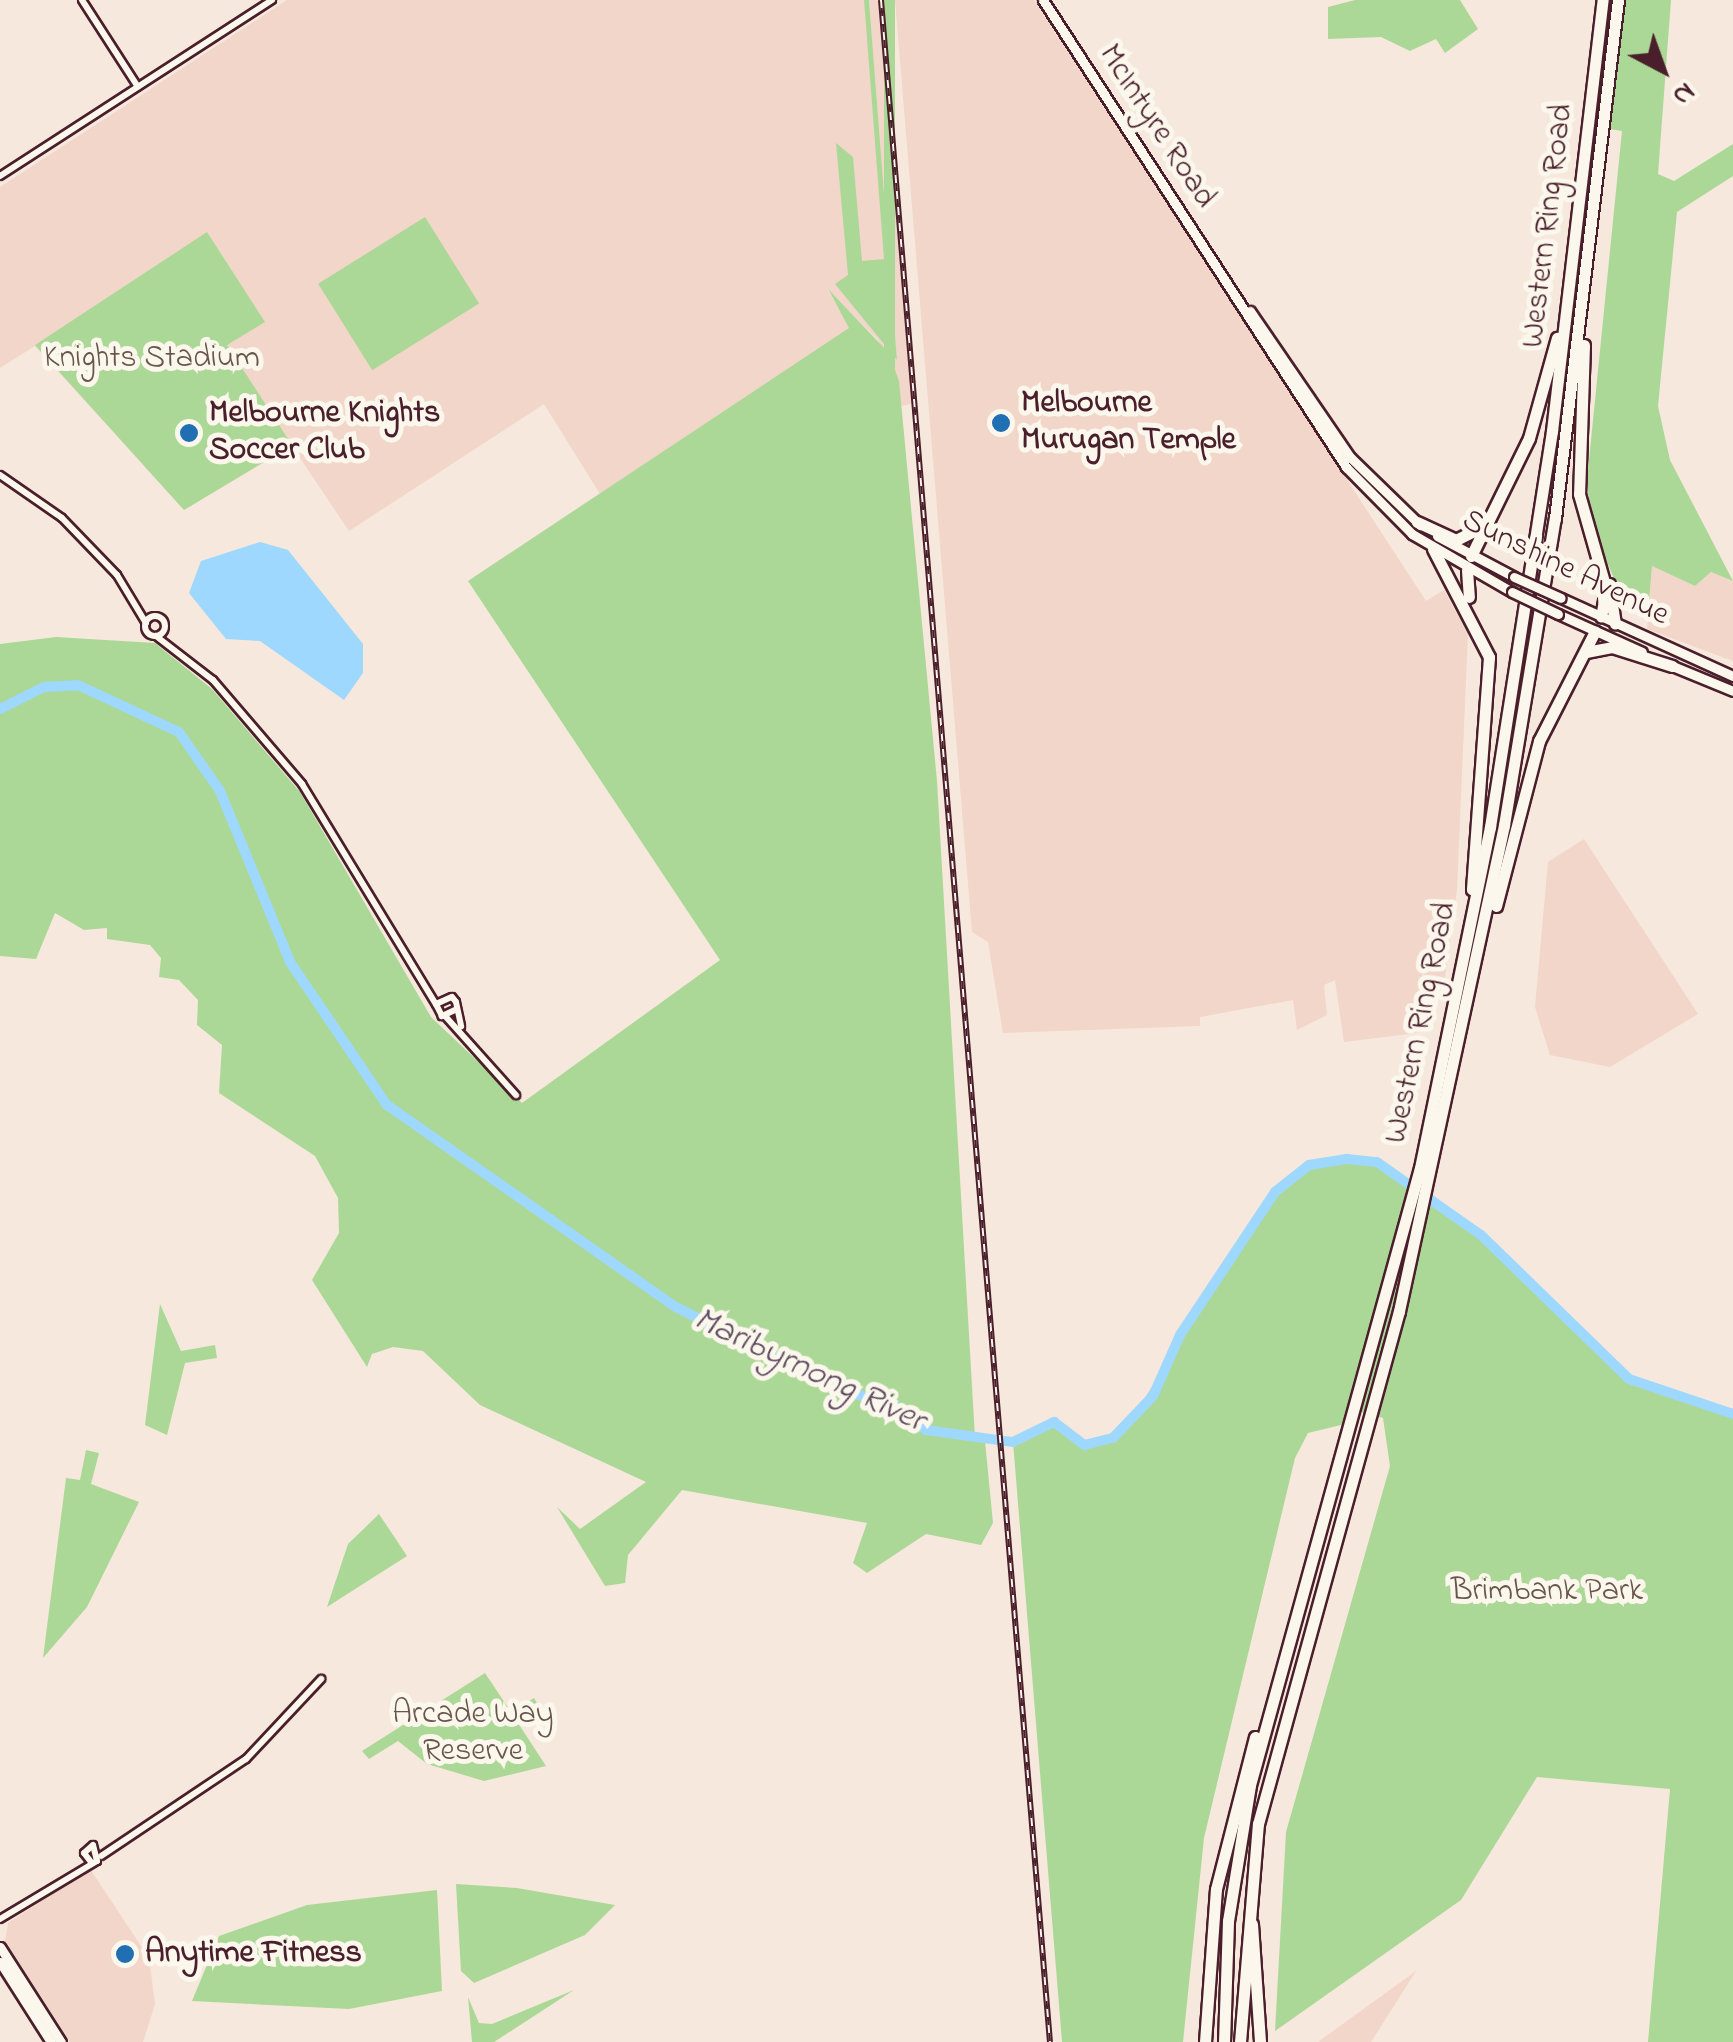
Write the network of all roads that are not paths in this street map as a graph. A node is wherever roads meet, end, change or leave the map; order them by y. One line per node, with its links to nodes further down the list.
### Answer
1 (82, 0): 6 (street)
2 (272, 0): 6 (street)
3 (1044, 0): 11 (main road, McIntyre Road)
4 (1603, 0): 8 (highway, Western Ring Road)
5 (1618, 0): 9 (highway, Western Ring Road)
6 (138, 87): 7 (street)
7 (0, 176)
8 (1576, 239): 12 (highway); 33 (highway, Western Ring Road)
9 (1588, 266): 14 (highway); 32 (highway, Western Ring Road)
10 (0, 475): 18 (street)
11 (1375, 490): 13 (main road, Sunshine Avenue); 13 (main road, McIntyre Road)
12 (1485, 524): 13 (highway); 16 (highway)
13 (1414, 528): 15 (main road, Sunshine Avenue); 16 (main road, Sunshine Avenue)
14 (1589, 544): 20 (highway); 22 (highway)
15 (1433, 549): 17 (main road, Sunshine Avenue); 26 (highway)
16 (1471, 556): 17 (main road); 20 (main road, Sunshine Avenue, bridge)
17 (1467, 570): 24 (main road, Sunshine Avenue, bridge); 26 (highway)
18 (137, 603): 19 (street); 21 (street)
19 (155, 617): 21 (street); 23 (street)
20 (1601, 617): 22 (main road, Sunshine Avenue); 24 (main road)
21 (146, 623): 25 (street)
22 (1615, 624): 30 (main road, Sunshine Avenue)
23 (164, 625): 25 (street); 27 (street)
24 (1596, 631): 28 (highway); 29 (main road, Sunshine Avenue)
25 (156, 636): 27 (street)
26 (1484, 643): 33 (highway)
27 (170, 644): 34 (street)
28 (1584, 653): 29 (highway); 32 (highway)
29 (1672, 666): 31 (main road, Sunshine Avenue)
30 (1733, 676)
31 (1733, 691)
32 (1488, 924): 50 (highway, Western Ring Road)
33 (1469, 933): 43 (highway, Western Ring Road)
34 (421, 975): 35 (street); 36 (street)
35 (446, 995): 36 (street); 37 (street)
36 (436, 1004): 38 (street)
37 (457, 1009): 38 (street); 39 (street)
38 (446, 1017): 39 (street)
39 (464, 1031): 40 (street)
40 (516, 1094)
41 (309, 1679): 44 (street)
42 (320, 1679): 44 (street)
43 (1276, 1682): 58 (highway); 59 (highway, Western Ring Road)
44 (309, 1696): 45 (street)
45 (122, 1840): 46 (street); 48 (street)
46 (95, 1845): 47 (street); 48 (street)
47 (84, 1852): 49 (street); 51 (street)
48 (101, 1856): 49 (street)
49 (92, 1862): 51 (street)
50 (1251, 1874): 60 (highway, Western Ring Road); 61 (highway)
51 (63, 1878): 52 (street)
52 (3, 1915): 53 (street)
53 (0, 1928)
54 (0, 1946): 57 (main road)
55 (2, 1967): 56 (main road)
56 (51, 2042)
57 (61, 2042)
58 (1204, 2042)
59 (1224, 2042)
60 (1240, 2042)
61 (1260, 2042)

